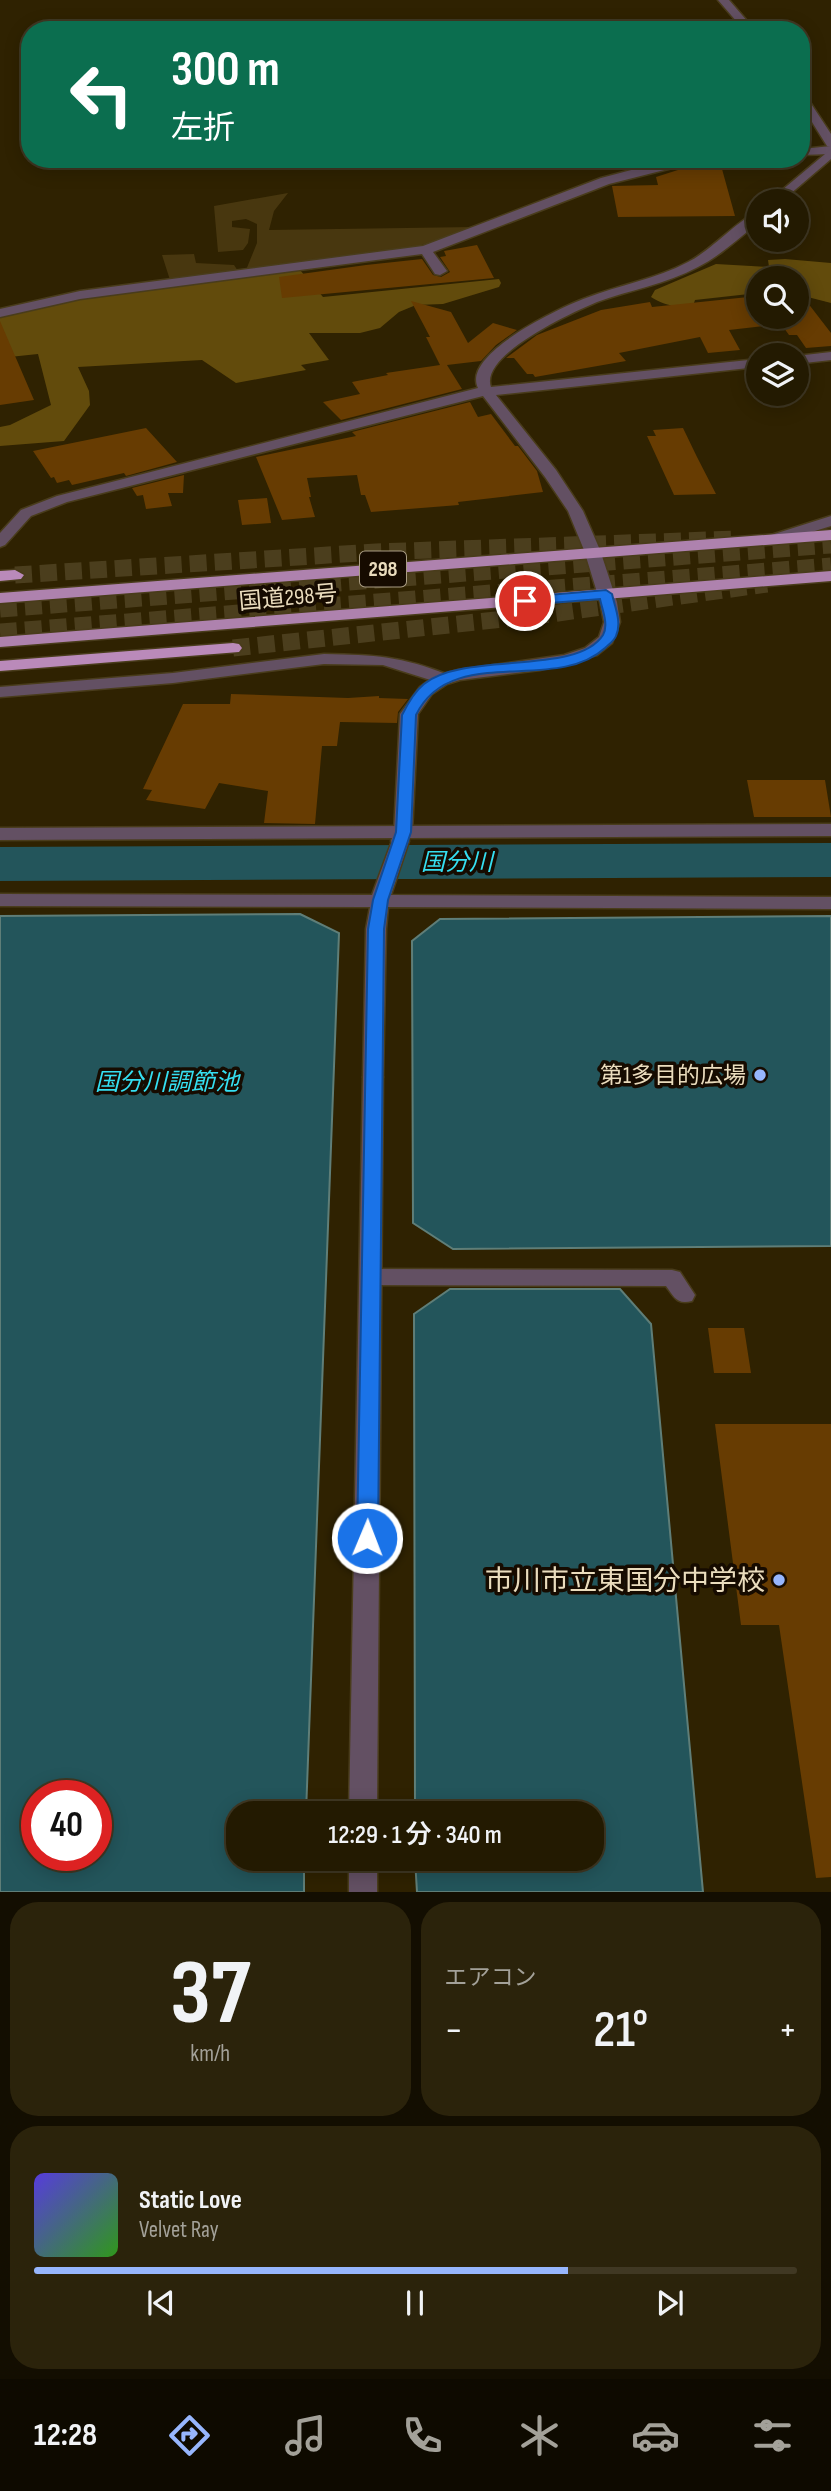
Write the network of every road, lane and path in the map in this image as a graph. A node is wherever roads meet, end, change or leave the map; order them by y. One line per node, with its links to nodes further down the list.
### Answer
1 (723, 0): 2 (street)
2 (742, 21)
3 (810, 110): 4 (street)
4 (831, 143)
5 (810, 152): 6 (street)
6 (831, 152): 8 (street)
7 (654, 168): 10 (street)
8 (789, 189)
9 (746, 226): 16 (street)
10 (425, 250): 11 (street); 12 (street)
11 (440, 271)
12 (0, 313)
13 (831, 356): 14 (street)
14 (809, 358)
15 (746, 364): 16 (street)
16 (486, 391): 20 (street); 21 (street)
17 (831, 520): 19 (street)
18 (831, 536): 19 (highway, 国道298号 / 298)
19 (765, 541): 21 (highway, 国道298号 / 298)
20 (0, 542)
21 (593, 553): 23 (street); 24 (highway, 国道298号 / 298)
22 (831, 576): 23 (highway, 国道298号 / 298)
23 (606, 594): 25 (highway, 国道298号 / 298); 28 (street)
24 (0, 598)
25 (0, 642)
26 (233, 648): 27 (highway)
27 (0, 666)
28 (443, 679): 29 (street); 32 (street)
29 (0, 691)
30 (831, 830): 32 (street)
31 (0, 834): 32 (street)
32 (402, 836): 33 (street)
33 (384, 892): 34 (street); 35 (street); 36 (street)
34 (0, 900)
35 (831, 903)
36 (371, 1277): 37 (street); 38 (street)
37 (684, 1295)
38 (363, 1801)
39 (363, 1871): 40 (street)
40 (363, 1892)

